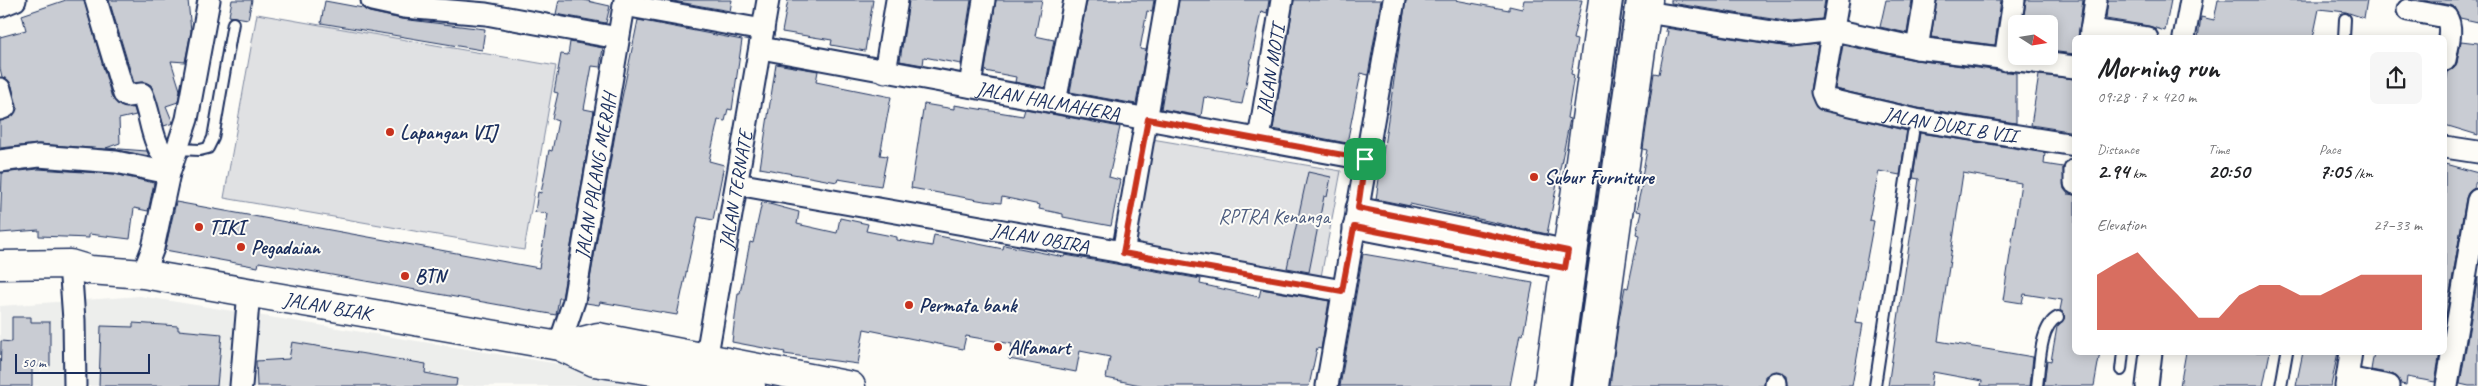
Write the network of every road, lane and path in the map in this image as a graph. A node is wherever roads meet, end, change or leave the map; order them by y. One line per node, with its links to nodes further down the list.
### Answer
1 (15, 0): 22 (street)
2 (96, 0): 51 (street)
3 (209, 0): 51 (street)
4 (372, 0): 20 (street)
5 (768, 0): 33 (street, JALAN TERNATE)
6 (897, 0): 38 (street)
7 (984, 0): 39 (street)
8 (1075, 0): 41 (street)
9 (1167, 0): 43 (street)
10 (1282, 0): 45 (street, JALAN MOTI)
11 (1394, 0): 49 (street)
12 (1603, 0): 56 (main road)
13 (1617, 0): 81 (lane)
14 (1838, 0): 27 (street)
15 (1925, 0): 35 (street)
16 (2014, 0): 36 (street)
17 (2096, 0): 28 (street)
18 (2191, 0): 30 (street)
19 (624, 2): 32 (street, JALAN PALANG MERAH); 33 (street, JALAN PALANG MERAH)
20 (404, 4): 23 (street)
21 (1642, 4): 27 (street); 82 (lane); 83 (main road)
22 (0, 6)
23 (507, 9): 32 (street)
24 (2408, 10): 34 (street)
25 (2344, 19): 31 (lane)
26 (233, 23): 51 (lane)
27 (1834, 30): 35 (street); 46 (street, JALAN DURI B VII)
28 (2091, 34): 29 (street)
29 (2105, 35)
30 (2185, 35)
31 (2344, 35)
32 (618, 38): 65 (street, JALAN PALANG MERAH)
33 (762, 39): 38 (street, JALAN HALMAHERA); 52 (street, JALAN TERNATE)
34 (2447, 46)
35 (1917, 48): 36 (street)
36 (2005, 60): 37 (street)
37 (2072, 67)
38 (885, 72): 39 (street, JALAN HALMAHERA)
39 (970, 86): 41 (street, JALAN HALMAHERA)
40 (0, 89): 42 (street)
41 (1055, 102): 43 (street, JALAN HALMAHERA)
42 (0, 109)
43 (1148, 119): 45 (street, JALAN HALMAHERA); 55 (street)
44 (1913, 133): 84 (lane)
45 (1259, 139): 49 (street, JALAN HALMAHERA)
46 (2072, 145)
47 (2447, 147): 48 (street)
48 (2478, 152)
49 (1365, 159): 54 (street)
50 (0, 161): 51 (street)
51 (173, 162): 59 (street)
52 (737, 184): 55 (street, JALAN OBIRA); 71 (street, JALAN TERNATE)
53 (2478, 200): 88 (street)
54 (1356, 218): 56 (street); 61 (street)
55 (1123, 253): 61 (street, JALAN OBIRA)
56 (1566, 260): 64 (main road)
57 (0, 264): 58 (main road, JALAN BIAK)
58 (77, 270): 59 (main road, JALAN BIAK); 60 (main road, JALAN BIAK); 74 (street)
59 (144, 274): 62 (main road, JALAN BIAK)
60 (0, 283)
61 (1342, 291): 78 (street)
62 (248, 292): 65 (main road, JALAN BIAK); 75 (street)
63 (2058, 317): 85 (lane)
64 (1555, 336): 79 (main road); 80 (main road)
65 (561, 346): 71 (main road, JALAN BIAK)
66 (2123, 355): 70 (lane)
67 (2151, 355): 86 (street)
68 (2286, 355): 87 (lane)
69 (2350, 355): 72 (street)
70 (2121, 370)
71 (704, 374): 76 (main road, JALAN BIAK); 77 (main road, JALAN BIAK)
72 (2346, 382): 73 (street)
73 (2382, 385)
74 (75, 386)
75 (241, 386)
76 (751, 386)
77 (851, 386)
78 (1327, 386)
79 (1539, 386)
80 (1548, 386)
81 (1564, 386)
82 (1577, 386)
83 (1594, 386)
84 (1875, 386)
85 (2037, 386)
86 (2147, 386)
87 (2281, 386)
88 (2447, 386)

